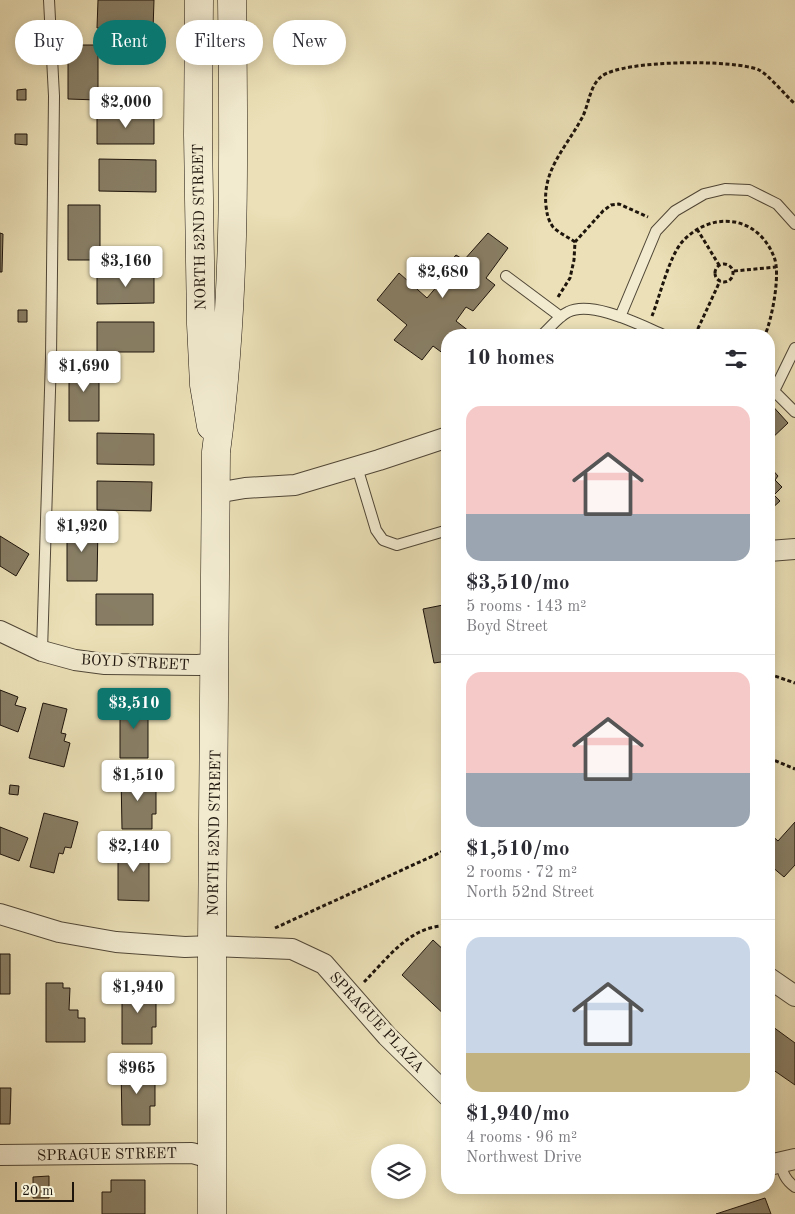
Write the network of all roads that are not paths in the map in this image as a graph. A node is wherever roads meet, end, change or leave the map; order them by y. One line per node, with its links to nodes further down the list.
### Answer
1 (49, 0): 22 (lane)
2 (199, 0): 15 (main road, NORTH 52ND STREET)
3 (232, 0): 15 (main road, NORTH 52ND STREET)
4 (795, 224): 7 (lane)
5 (506, 276): 6 (lane)
6 (561, 317): 7 (lane); 8 (lane)
7 (620, 317): 9 (lane)
8 (548, 329)
9 (649, 329)
10 (795, 348): 11 (lane)
11 (775, 382)
12 (775, 393): 13 (lane)
13 (795, 412)
14 (441, 439): 16 (street)
15 (216, 452): 17 (main road, NORTH 52ND STREET)
16 (357, 467): 17 (street); 18 (lane)
17 (216, 493): 23 (main road, NORTH 52ND STREET)
18 (441, 532)
19 (795, 550): 20 (street)
20 (775, 551)
21 (0, 631): 22 (street, BOYD STREET)
22 (42, 651): 23 (street, BOYD STREET)
23 (216, 663): 25 (main road, NORTH 52ND STREET)
24 (0, 914): 25 (street, SPRAGUE PLAZA)
25 (212, 946): 28 (street, SPRAGUE PLAZA); 30 (main road, NORTH 52ND STREET)
26 (775, 982): 27 (street)
27 (795, 996)
28 (441, 1089)
29 (0, 1155): 30 (street, SPRAGUE STREET)
30 (212, 1159): 33 (main road, NORTH 52ND STREET)
31 (781, 1162): 32 (lane)
32 (795, 1187)
33 (212, 1214)

